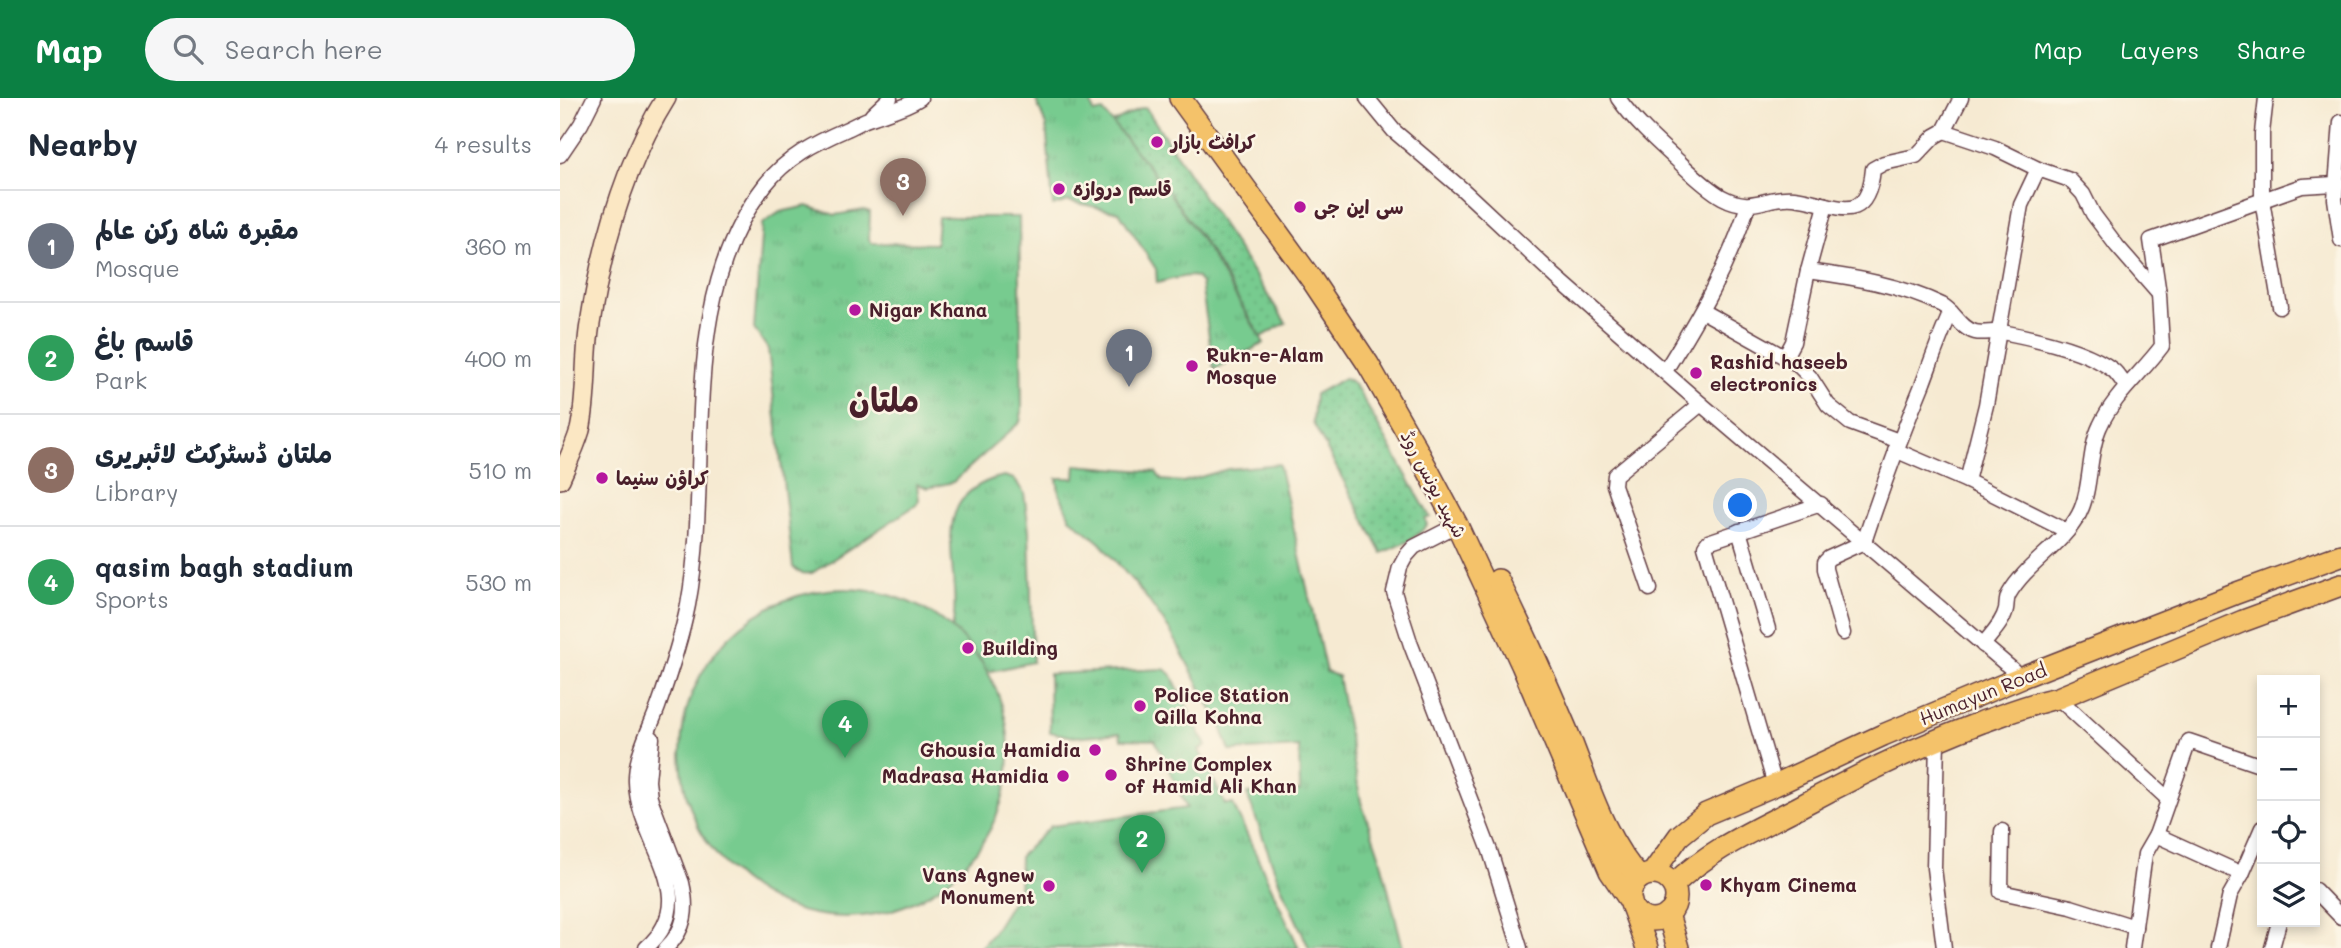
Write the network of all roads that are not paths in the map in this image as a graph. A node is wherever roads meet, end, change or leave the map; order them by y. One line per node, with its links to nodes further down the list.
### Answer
1 (594, 98): 14 (street)
2 (666, 98): 32 (main road)
3 (890, 98): 11 (street)
4 (920, 98): 11 (street)
5 (1180, 98): 35 (main road, شہید یونس روڈ)
6 (1197, 98): 56 (main road, شہید یونس روڈ)
7 (1367, 98): 28 (street)
8 (1618, 98): 18 (street)
9 (1961, 98): 13 (street)
10 (2266, 98): 17 (street)
11 (869, 118): 47 (street)
12 (2341, 122): 16 (street)
13 (1944, 131): 15 (street); 19 (street)
14 (560, 155)
15 (2038, 169): 22 (street); 26 (street)
16 (2335, 184): 17 (street); 20 (street)
17 (2262, 200): 22 (street); 23 (street)
18 (1748, 205): 19 (street); 24 (street)
19 (1826, 205): 21 (street)
20 (2341, 240)
21 (1808, 271): 25 (street); 27 (street)
22 (2159, 294): 29 (street)
23 (2280, 307)
24 (1702, 310): 27 (street); 28 (street)
25 (1951, 312): 26 (street); 31 (street)
26 (2000, 332): 29 (street); 33 (street)
27 (1786, 355): 31 (street)
28 (1665, 371): 30 (street)
29 (2126, 386): 37 (street)
30 (1701, 404): 34 (street); 41 (street)
31 (1897, 445): 33 (street); 38 (street)
32 (560, 479)
33 (1967, 481): 37 (street)
34 (1821, 504): 36 (street); 38 (street)
35 (1457, 525): 59 (main road, شہید یونس روڈ); 66 (street)
36 (1740, 531): 42 (street); 50 (street)
37 (2067, 531): 44 (street)
38 (1864, 542): 43 (street); 44 (street)
39 (2341, 555): 50 (main road, Humayun Road)
40 (2341, 585): 46 (main road, Humayun Road)
41 (1650, 589)
42 (1768, 629)
43 (1843, 633)
44 (1983, 645): 45 (street)
45 (2014, 670)
46 (2058, 698): 48 (main road, Humayun Road); 51 (street)
47 (655, 716): 64 (street); 65 (street)
48 (1937, 740): 57 (main road, Humayun Road); 69 (street)
49 (2257, 764): 51 (street)
50 (1775, 785): 56 (main road, Humayun Road)
51 (2168, 799): 53 (street)
52 (2002, 831): 62 (street)
53 (2156, 835): 55 (street); 62 (street)
54 (2257, 841): 55 (street)
55 (2242, 874): 71 (street)
56 (1646, 876): 57 (main road); 59 (main road)
57 (1672, 885): 61 (main road)
58 (2320, 895): 60 (street)
59 (1632, 905): 61 (main road); 67 (main road, شہید یونس روڈ)
60 (2340, 913)
61 (1668, 914): 68 (main road)
62 (2135, 927): 70 (street)
63 (2278, 927): 72 (street)
64 (646, 948)
65 (666, 948)
66 (1520, 948)
67 (1647, 948)
68 (1678, 948)
69 (1944, 948)
70 (2132, 948)
71 (2218, 948)
72 (2272, 948)

